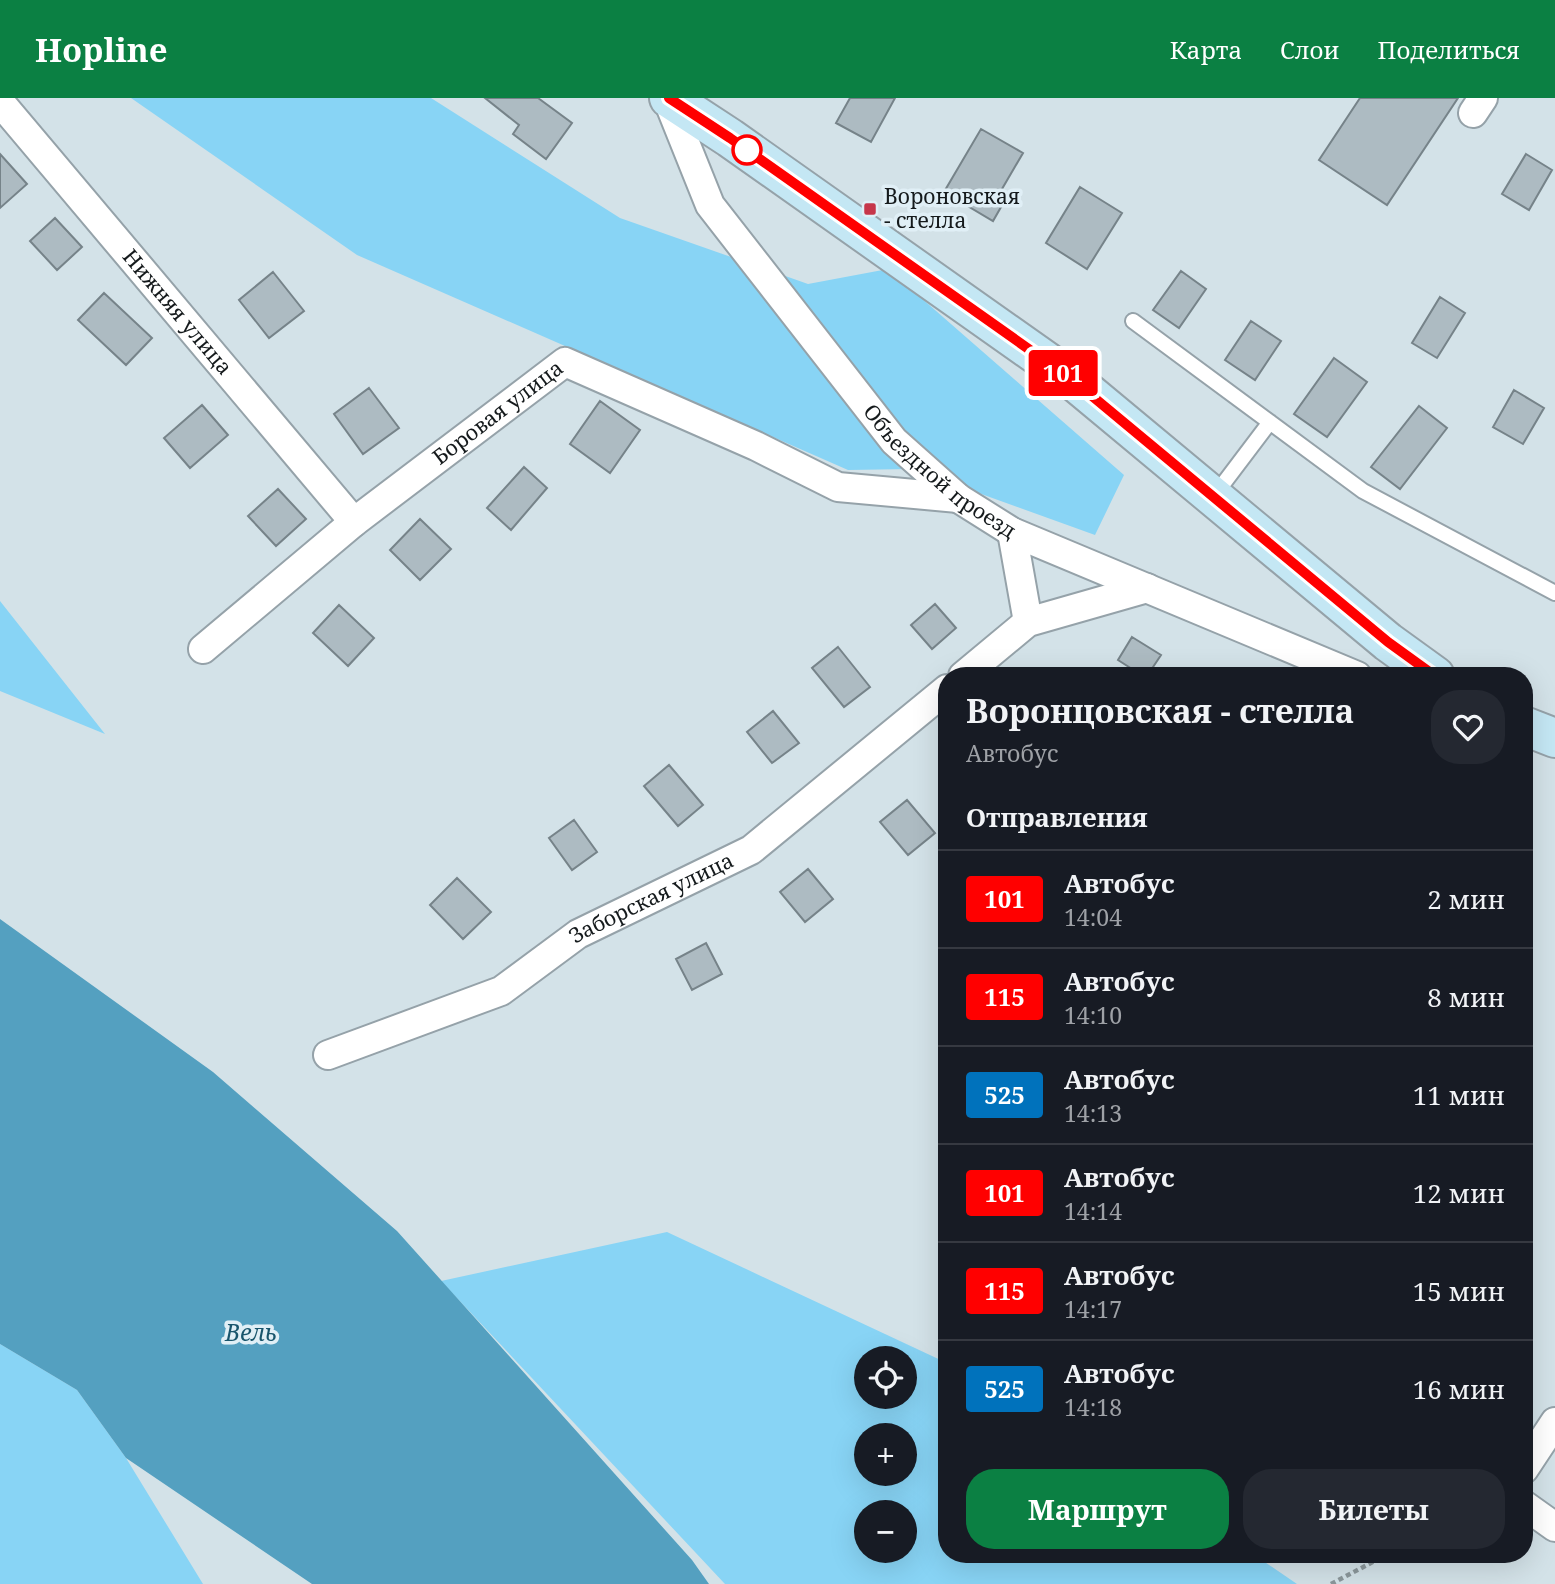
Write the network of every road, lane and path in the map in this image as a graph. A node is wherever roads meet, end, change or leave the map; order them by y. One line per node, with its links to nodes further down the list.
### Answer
1 (668, 98): 5 (main road); 6 (street, Объездной проезд)
2 (0, 102): 7 (street, Нижняя улица)
3 (1133, 321): 4 (lane)
4 (1270, 422): 5 (lane); 10 (lane)
5 (1213, 497): 15 (main road)
6 (958, 498): 7 (street, Боровая улица); 8 (street, Объездной проезд)
7 (354, 522): 12 (street, Боровая улица)
8 (1012, 532): 9 (street, Объездной проезд); 11 (street)
9 (1147, 588): 11 (street); 14 (street, Объездной проезд)
10 (1555, 593)
11 (1028, 622): 13 (street)
12 (203, 649)
13 (974, 667)
14 (1336, 667)
15 (1423, 667)
16 (938, 696): 19 (street, Заборская улица)
17 (1533, 729): 18 (main road)
18 (1555, 738)
19 (328, 1055)
20 (1555, 1422): 21 (street)
21 (1533, 1455)
22 (1533, 1511): 23 (street)
23 (1555, 1527)
24 (1371, 1563): 25 (path)
25 (1331, 1584)

